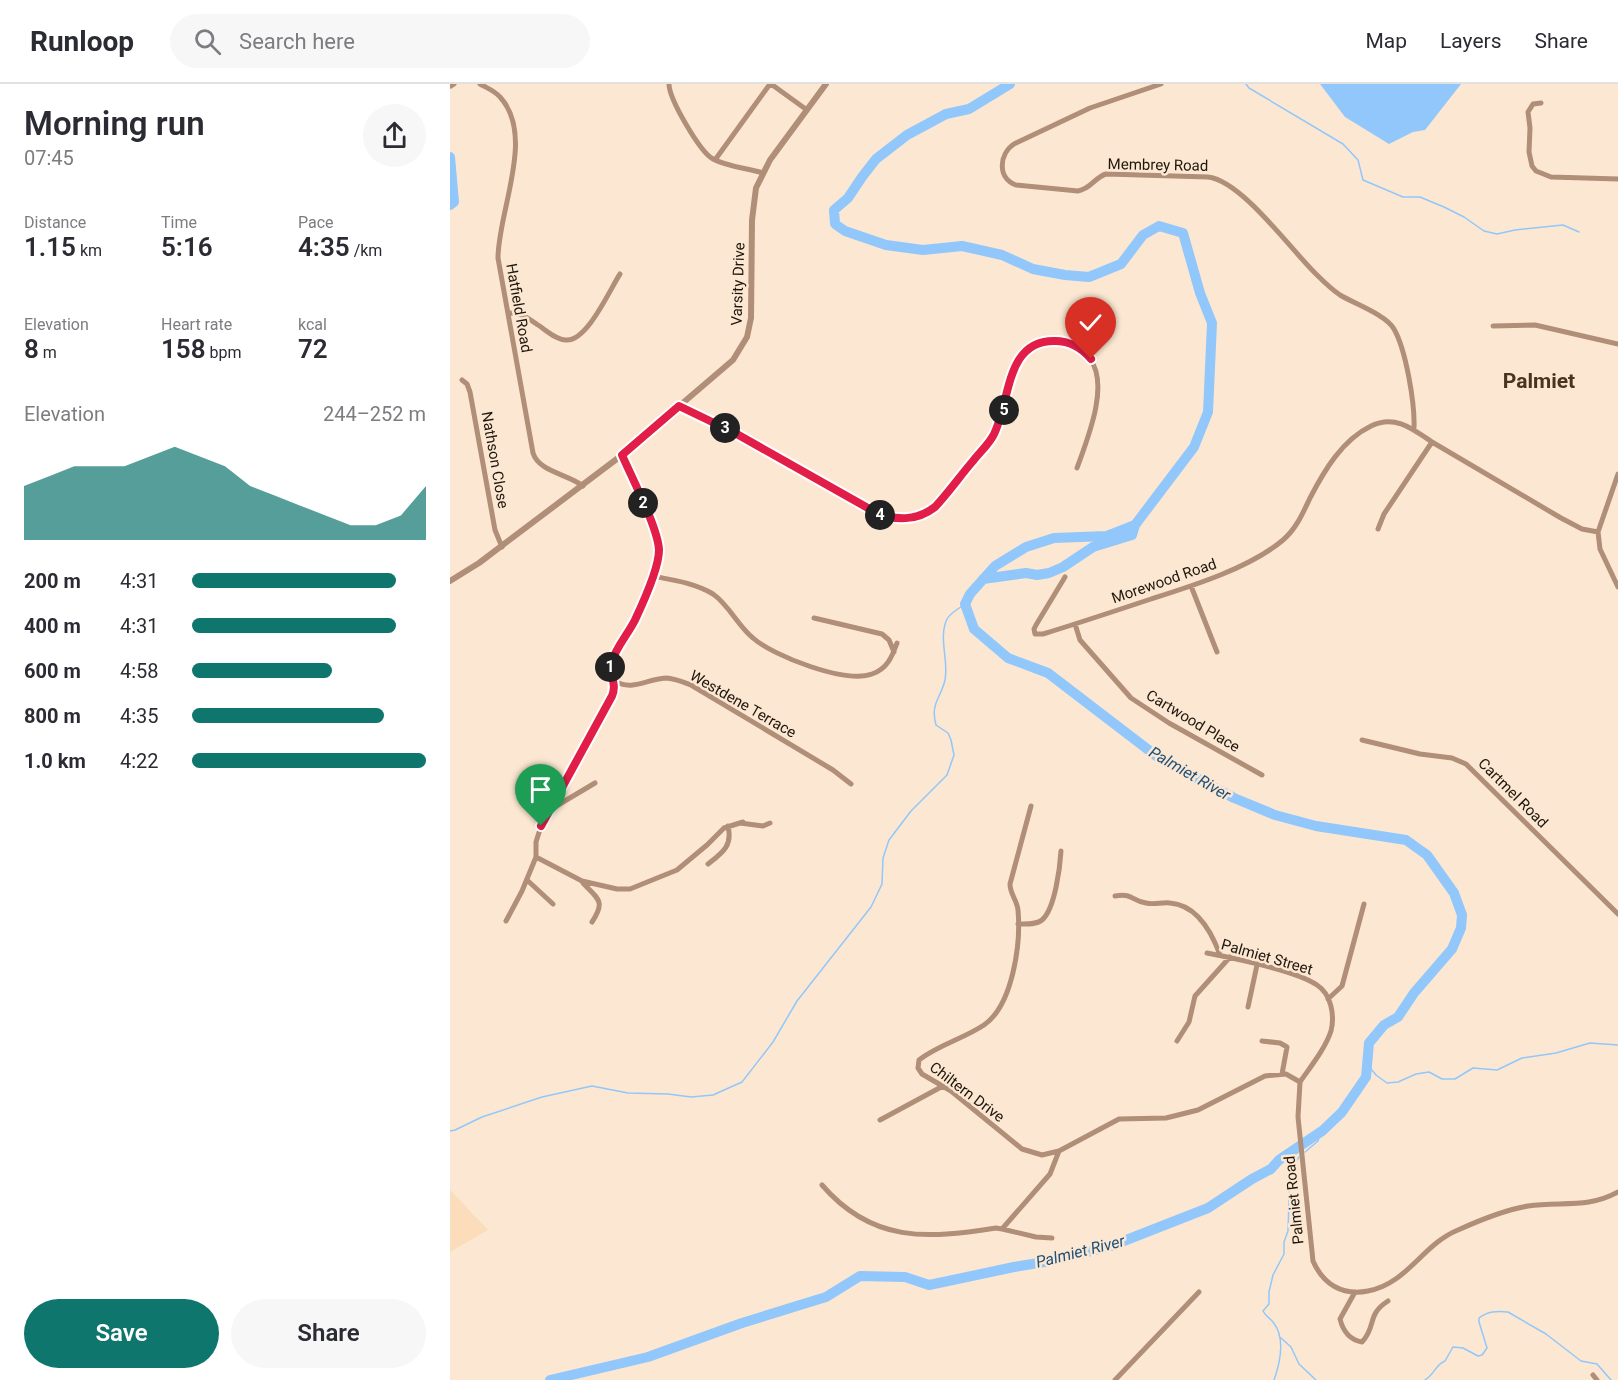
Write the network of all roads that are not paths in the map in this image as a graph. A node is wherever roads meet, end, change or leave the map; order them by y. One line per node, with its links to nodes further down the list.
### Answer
1 (480, 84): 12 (street, Hatfield Road)
2 (669, 84): 8 (street)
3 (771, 84): 7 (street); 8 (street)
4 (826, 84): 7 (street, Varsity Drive)
5 (1161, 84): 17 (street, Membrey Road)
6 (1541, 103): 10 (street)
7 (807, 110): 9 (street, Varsity Drive)
8 (715, 160): 9 (street)
9 (763, 173): 16 (street, Varsity Drive)
10 (1618, 179)
11 (620, 274): 12 (street)
12 (508, 313): 22 (street, Hatfield Road)
13 (1493, 326): 14 (street)
14 (1618, 344)
15 (462, 380): 25 (street, Nathson Close)
16 (679, 406): 19 (street, Varsity Drive); 20 (street)
17 (1414, 428): 18 (street, Morewood Road); 29 (street, Morewood Road)
18 (1432, 442): 23 (street); 24 (street, Morewood Road)
19 (622, 455): 22 (street, Varsity Drive); 26 (street)
20 (1077, 468)
21 (1618, 474): 24 (street)
22 (583, 486): 25 (street, Varsity Drive)
23 (1377, 529)
24 (1598, 532): 30 (street)
25 (502, 547): 28 (street, Varsity Drive)
26 (652, 576): 34 (street); 36 (street)
27 (1065, 577): 32 (street, Morewood Road)
28 (450, 581)
29 (1191, 586): 32 (street, Morewood Road); 35 (street)
30 (1618, 587)
31 (814, 618): 34 (street)
32 (1075, 624): 38 (street, Cartwood Place)
33 (897, 643): 34 (street)
34 (894, 652)
35 (1217, 652)
36 (615, 681): 40 (street, Westdene Terrace); 42 (street)
37 (1362, 741): 53 (street, Cartmel Road)
38 (1262, 775)
39 (595, 783): 42 (street)
40 (851, 784)
41 (1031, 806): 56 (street, Chiltern Drive)
42 (552, 809): 46 (street)
43 (770, 823): 44 (street)
44 (728, 826): 47 (street); 49 (street)
45 (1061, 851): 56 (street)
46 (536, 857): 48 (street); 49 (street)
47 (708, 864)
48 (527, 880): 51 (street); 54 (street)
49 (582, 882): 55 (street)
50 (1115, 896): 58 (street)
51 (553, 904)
52 (1364, 904): 61 (street)
53 (1618, 914)
54 (506, 921)
55 (592, 922)
56 (1018, 924): 67 (street, Chiltern Drive)
57 (1207, 953): 58 (street, Palmiet Street)
58 (1220, 955): 59 (street, Palmiet Street)
59 (1230, 957): 60 (street, Palmiet Street); 63 (street)
60 (1257, 965): 61 (street, Palmiet Street); 62 (street)
61 (1328, 999): 66 (street)
62 (1248, 1007)
63 (1177, 1041)
64 (1262, 1041): 65 (street)
65 (1282, 1074): 66 (street); 69 (street, Chiltern Drive)
66 (1300, 1082): 75 (street, Palmiet Road)
67 (943, 1086): 68 (street); 69 (street, Chiltern Drive)
68 (880, 1120)
69 (1059, 1151): 72 (street)
70 (822, 1185): 72 (street)
71 (1618, 1192): 75 (street)
72 (1002, 1229): 73 (street)
73 (1052, 1238)
74 (1199, 1292): 77 (street)
75 (1355, 1292): 76 (street)
76 (1388, 1300)
77 (1115, 1380)

